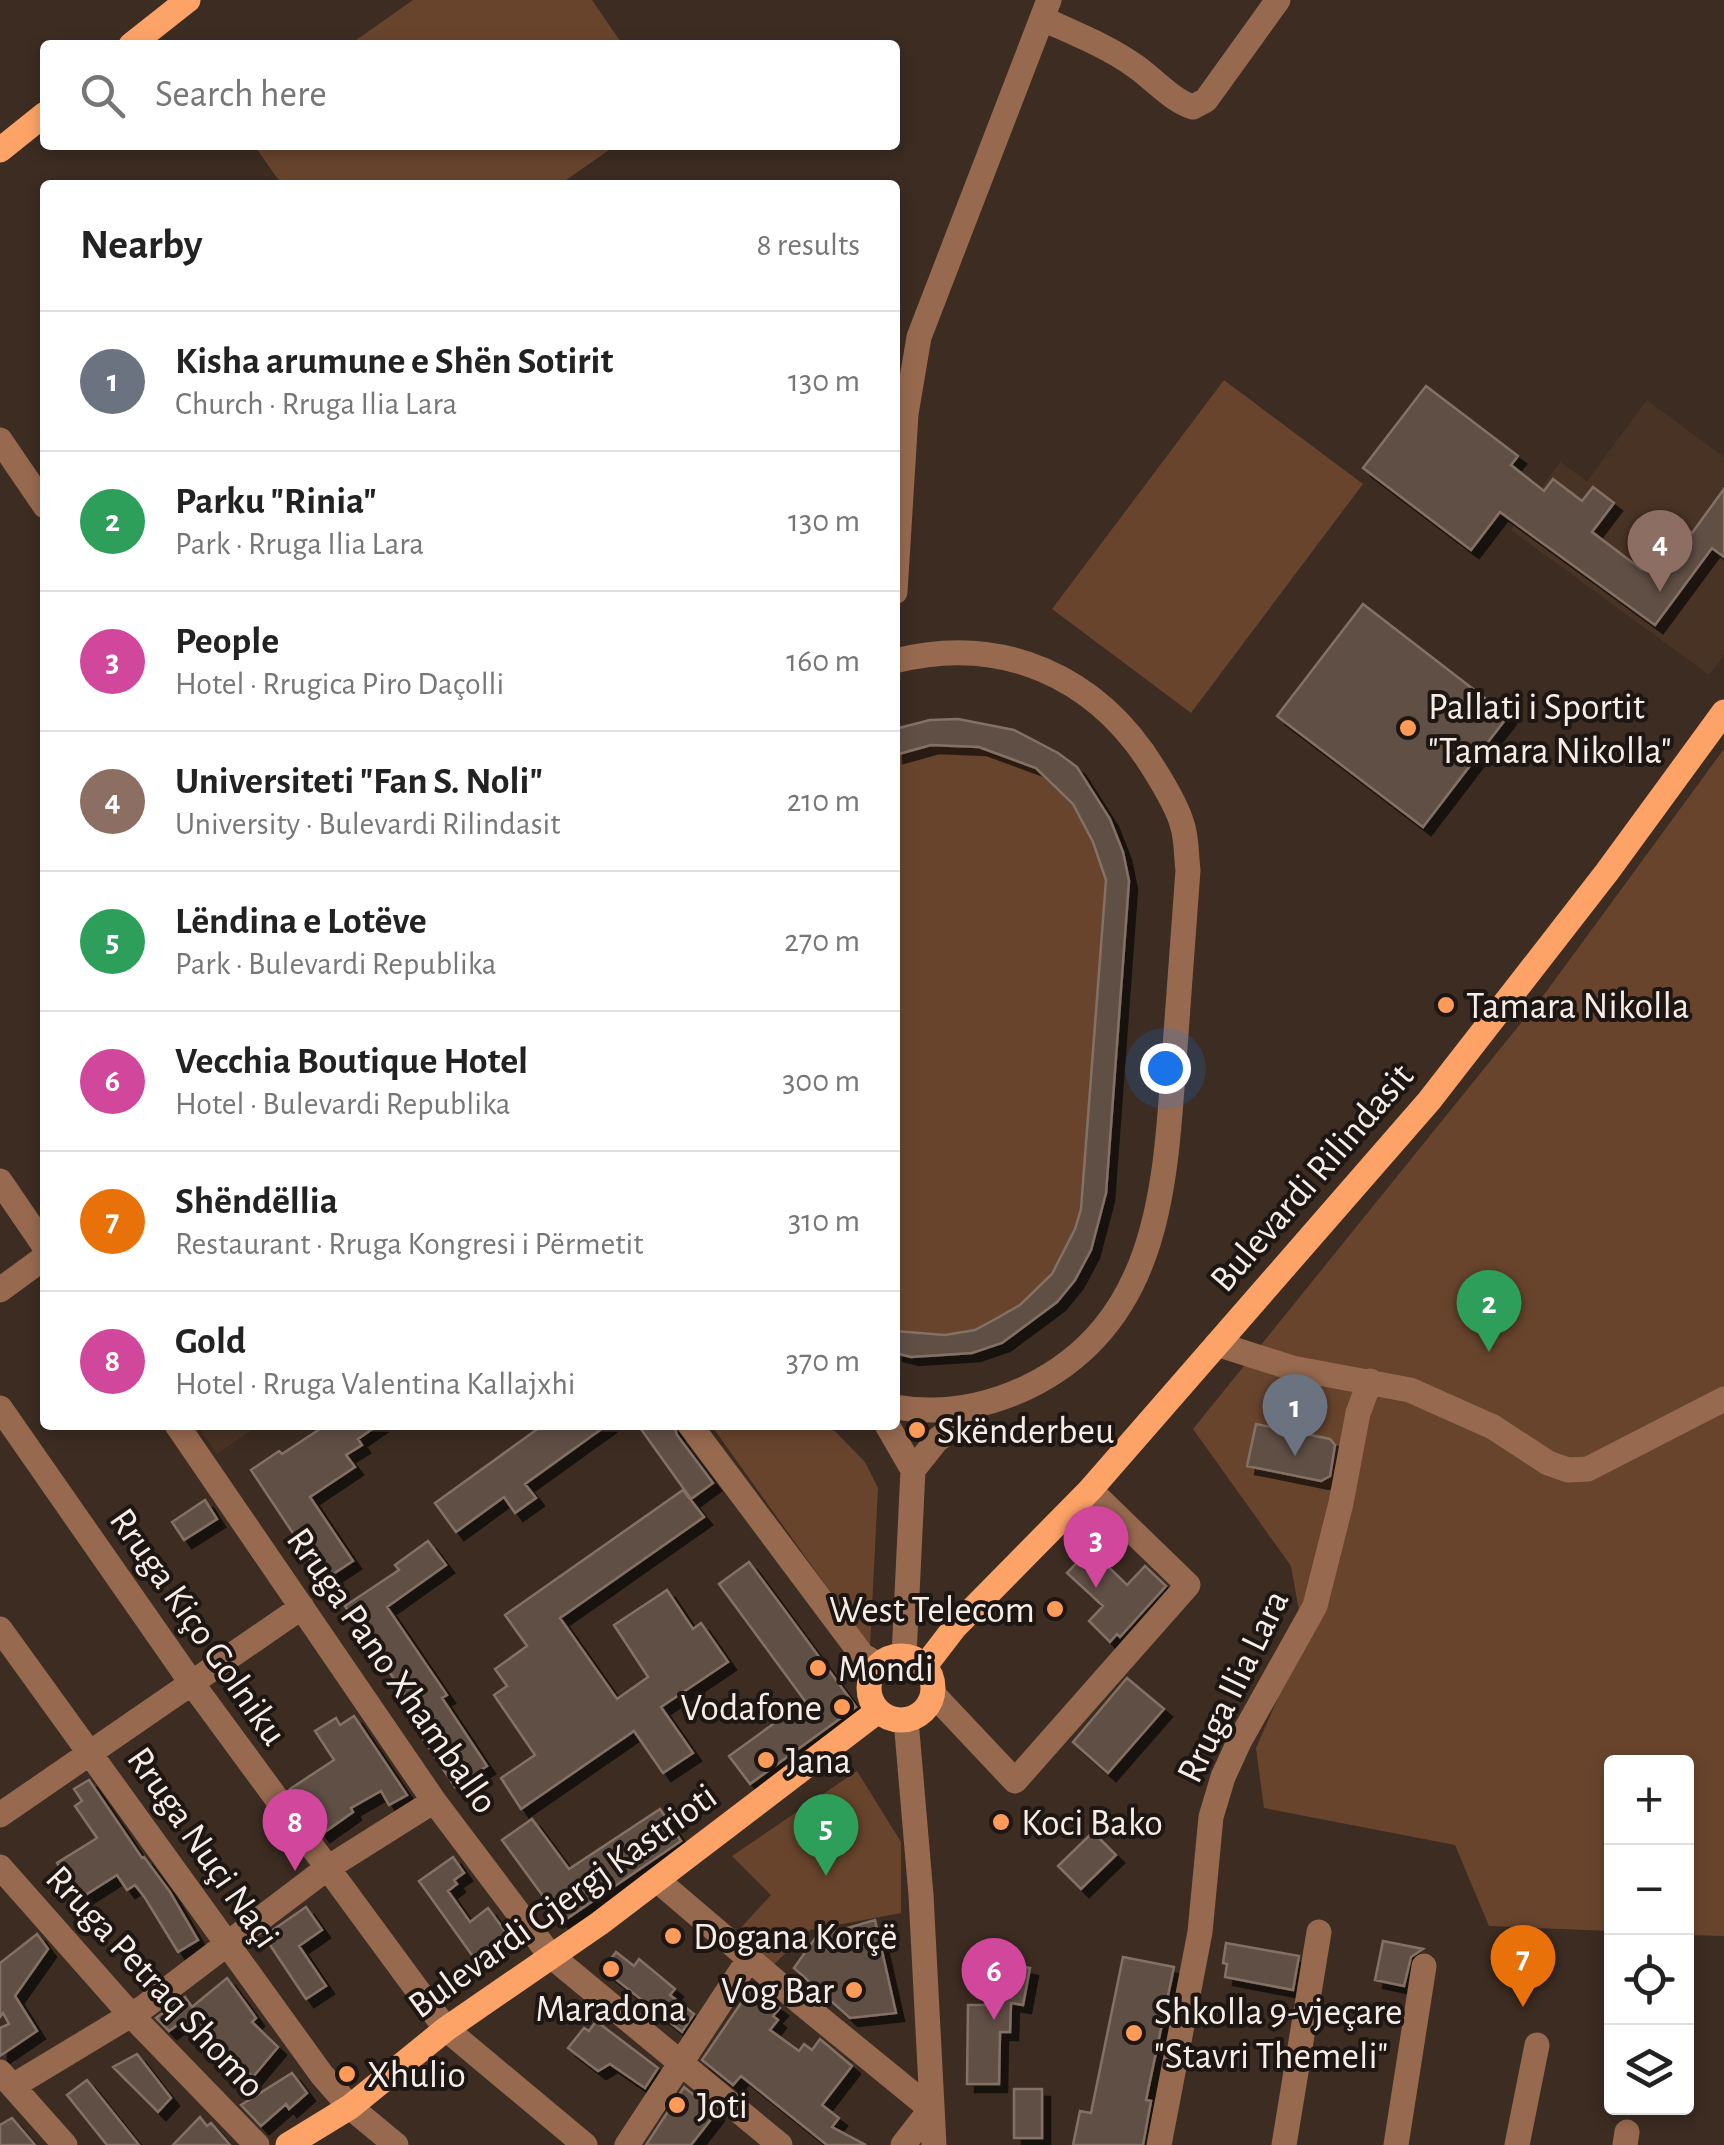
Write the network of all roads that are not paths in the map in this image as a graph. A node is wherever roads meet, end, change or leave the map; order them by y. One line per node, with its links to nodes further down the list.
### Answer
1 (188, 0): 4 (main road)
2 (1278, 0): 3 (street)
3 (1046, 9): 9 (street)
4 (138, 40)
5 (40, 118): 6 (main road)
6 (0, 150)
7 (0, 440): 8 (street)
8 (40, 499)
9 (900, 511)
10 (900, 660): 19 (street)
11 (1724, 712): 16 (main road, Bulevardi Rilindasit)
12 (0, 1182): 13 (street)
13 (40, 1240)
14 (40, 1261): 15 (street)
15 (0, 1290)
16 (1217, 1344): 17 (street); 26 (main road, Bulevardi Rilindasit)
17 (1370, 1381): 18 (street); 62 (street, Rruga Ilia Lara)
18 (1724, 1400)
19 (981, 1405): 21 (street); 25 (street)
20 (0, 1408): 31 (street, Rruga Kiço Golniku)
21 (900, 1408)
22 (180, 1430): 27 (street, Rruga Pano Xhamballo)
23 (694, 1430): 30 (street)
24 (890, 1430): 25 (street)
25 (914, 1470): 29 (street)
26 (1090, 1490): 29 (main road, Bulevardi Rilindasit); 32 (street)
27 (302, 1607): 31 (street); 36 (street, Rruga Pano Xhamballo)
28 (0, 1629): 35 (street, Rruga Nuçi Naçi)
29 (915, 1661): 30 (main road); 32 (main road)
30 (878, 1665): 33 (main road)
31 (192, 1682): 35 (street); 39 (street, Rruga Kiço Golniku)
32 (933, 1694): 34 (main road)
33 (878, 1711): 34 (main road); 40 (main road, Bulevardi Gjergj Kastrioti)
34 (906, 1720): 52 (street)
35 (91, 1753): 37 (street); 42 (street, Rruga Nuçi Naçi)
36 (434, 1801): 39 (street); 43 (street, Rruga Pano Xhamballo)
37 (0, 1816)
38 (0, 1867): 46 (street, Rruga Petraq Shomo)
39 (326, 1869): 42 (street); 47 (street, Rruga Kiço Golniku)
40 (657, 1880): 43 (main road, Bulevardi Gjergj Kastrioti); 44 (street)
41 (1319, 1932): 63 (street)
42 (227, 1946): 46 (street); 51 (street, Rruga Nuçi Naçi)
43 (550, 1955): 47 (main road, Bulevardi Gjergj Kastrioti); 49 (street, Rruga Pano Xhamballo)
44 (749, 1960): 49 (street); 52 (street)
45 (1424, 1966): 64 (street)
46 (130, 2014): 50 (street); 54 (street, Rruga Petraq Shomo)
47 (446, 2029): 51 (main road, Bulevardi Gjergj Kastrioti); 57 (street, Rruga Kiço Golniku)
48 (1537, 2046): 65 (street)
49 (680, 2065): 58 (street); 59 (street, Rruga Pano Xhamballo)
50 (6, 2079): 53 (street)
51 (350, 2106): 55 (main road, Bulevardi Gjergj Kastrioti); 56 (street, Rruga Nuçi Naçi)
52 (931, 2109): 60 (street); 61 (street)
53 (64, 2145)
54 (256, 2145)
55 (288, 2145)
56 (396, 2145)
57 (585, 2145)
58 (628, 2145)
59 (780, 2145)
60 (902, 2145)
61 (934, 2145)
62 (1159, 2145)
63 (1284, 2145)
64 (1396, 2145)
65 (1517, 2145)

